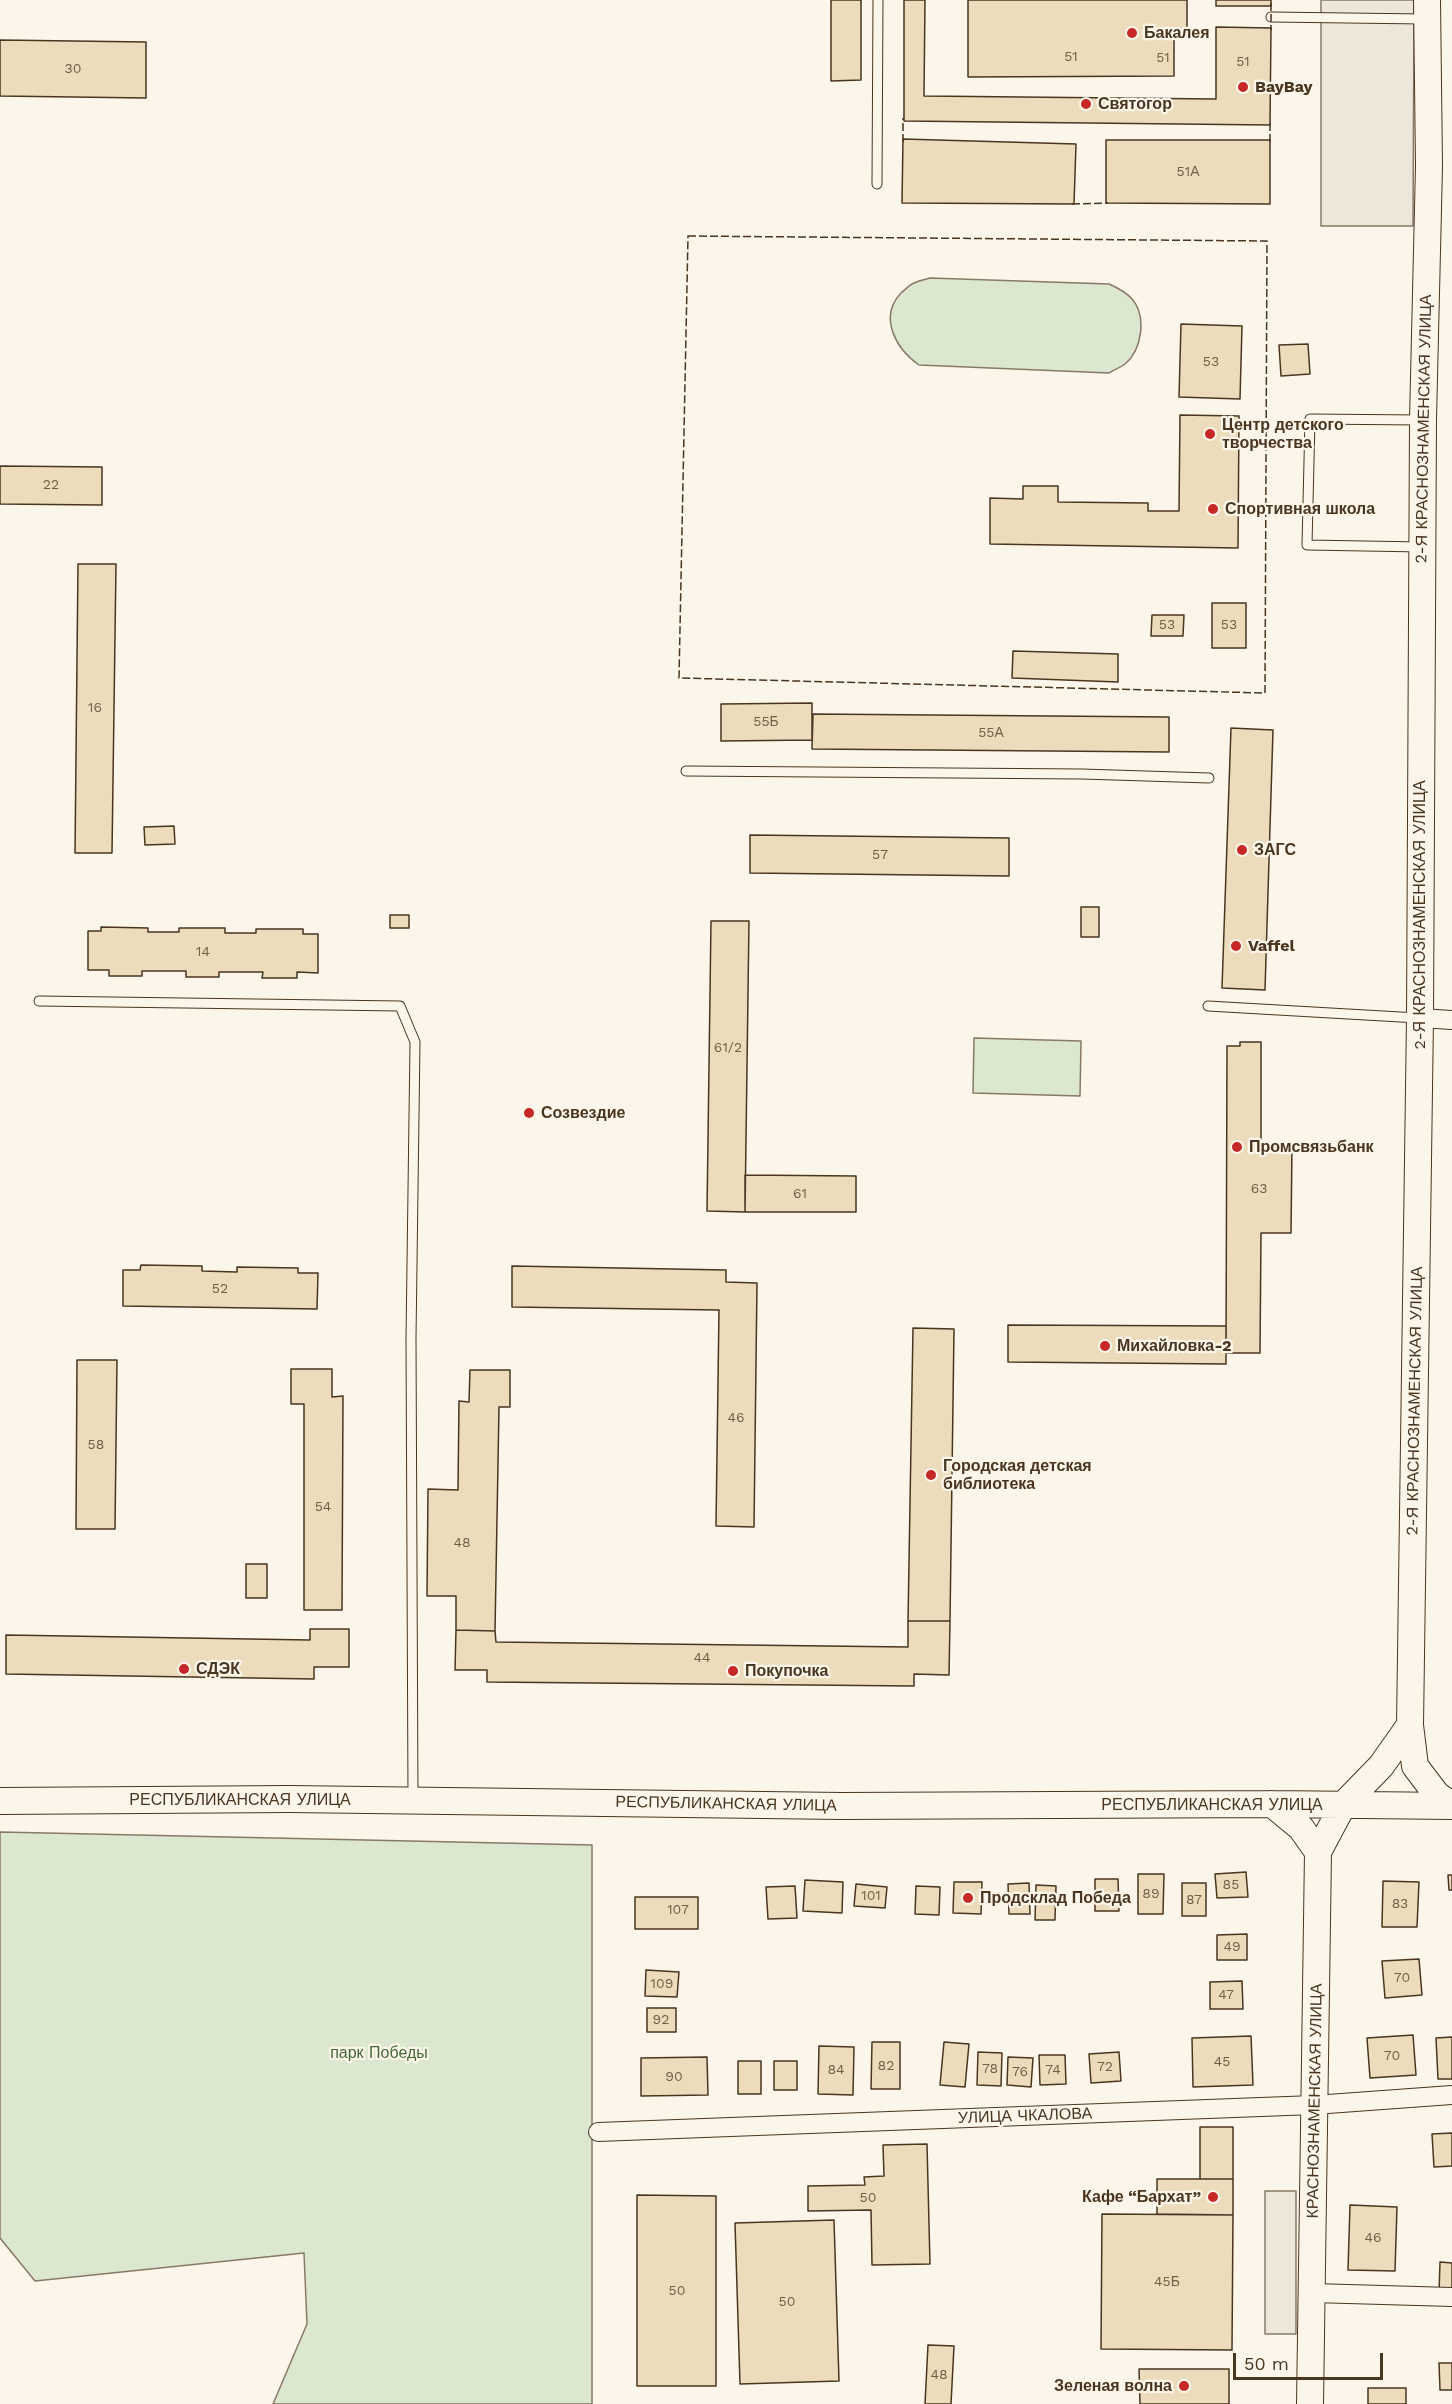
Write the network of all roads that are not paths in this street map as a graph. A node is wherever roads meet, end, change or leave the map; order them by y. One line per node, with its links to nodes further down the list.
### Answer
1 (878, 0): 4 (lane)
2 (1427, 9): 3 (lane); 5 (street, 2-Я КРАСНОЗНАМЕНСКАЯ УЛИЦА)
3 (1271, 17)
4 (877, 184)
5 (1423, 420): 6 (street, 2-Я КРАСНОЗНАМЕНСКАЯ УЛИЦА); 6 (lane)
6 (1422, 547): 11 (street, 2-Я КРАСНОЗНАМЕНСКАЯ УЛИЦА)
7 (686, 771): 8 (lane)
8 (1209, 778)
9 (39, 1000): 14 (lane)
10 (1208, 1005): 11 (lane)
11 (1420, 1018): 12 (street); 13 (street, 2-Я КРАСНОЗНАМЕНСКАЯ УЛИЦА)
12 (1452, 1020)
13 (1410, 1725): 17 (street); 18 (street, 2-Я КРАСНОЗНАМЕНСКАЯ УЛИЦА)
14 (412, 1800): 15 (street, РЕСПУБЛИКАНСКАЯ УЛИЦА); 16 (street, РЕСПУБЛИКАНСКАЯ УЛИЦА)
15 (0, 1801)
16 (1272, 1804): 17 (street, РЕСПУБЛИКАНСКАЯ УЛИЦА); 19 (street)
17 (1343, 1805): 18 (street, РЕСПУБЛИКАНСКАЯ УЛИЦА); 19 (street, КРАСНОЗНАМЕНСКАЯ УЛИЦА)
18 (1452, 1806)
19 (1318, 1852): 21 (street, КРАСНОЗНАМЕНСКАЯ УЛИЦА)
20 (1452, 2095): 21 (street, УЛИЦА ЧКАЛОВА)
21 (1314, 2105): 22 (street, УЛИЦА ЧКАЛОВА); 23 (street, КРАСНОЗНАМЕНСКАЯ УЛИЦА)
22 (598, 2132)
23 (1313, 2293): 24 (street); 25 (street, КРАСНОЗНАМЕНСКАЯ УЛИЦА)
24 (1452, 2297)
25 (1310, 2404)

